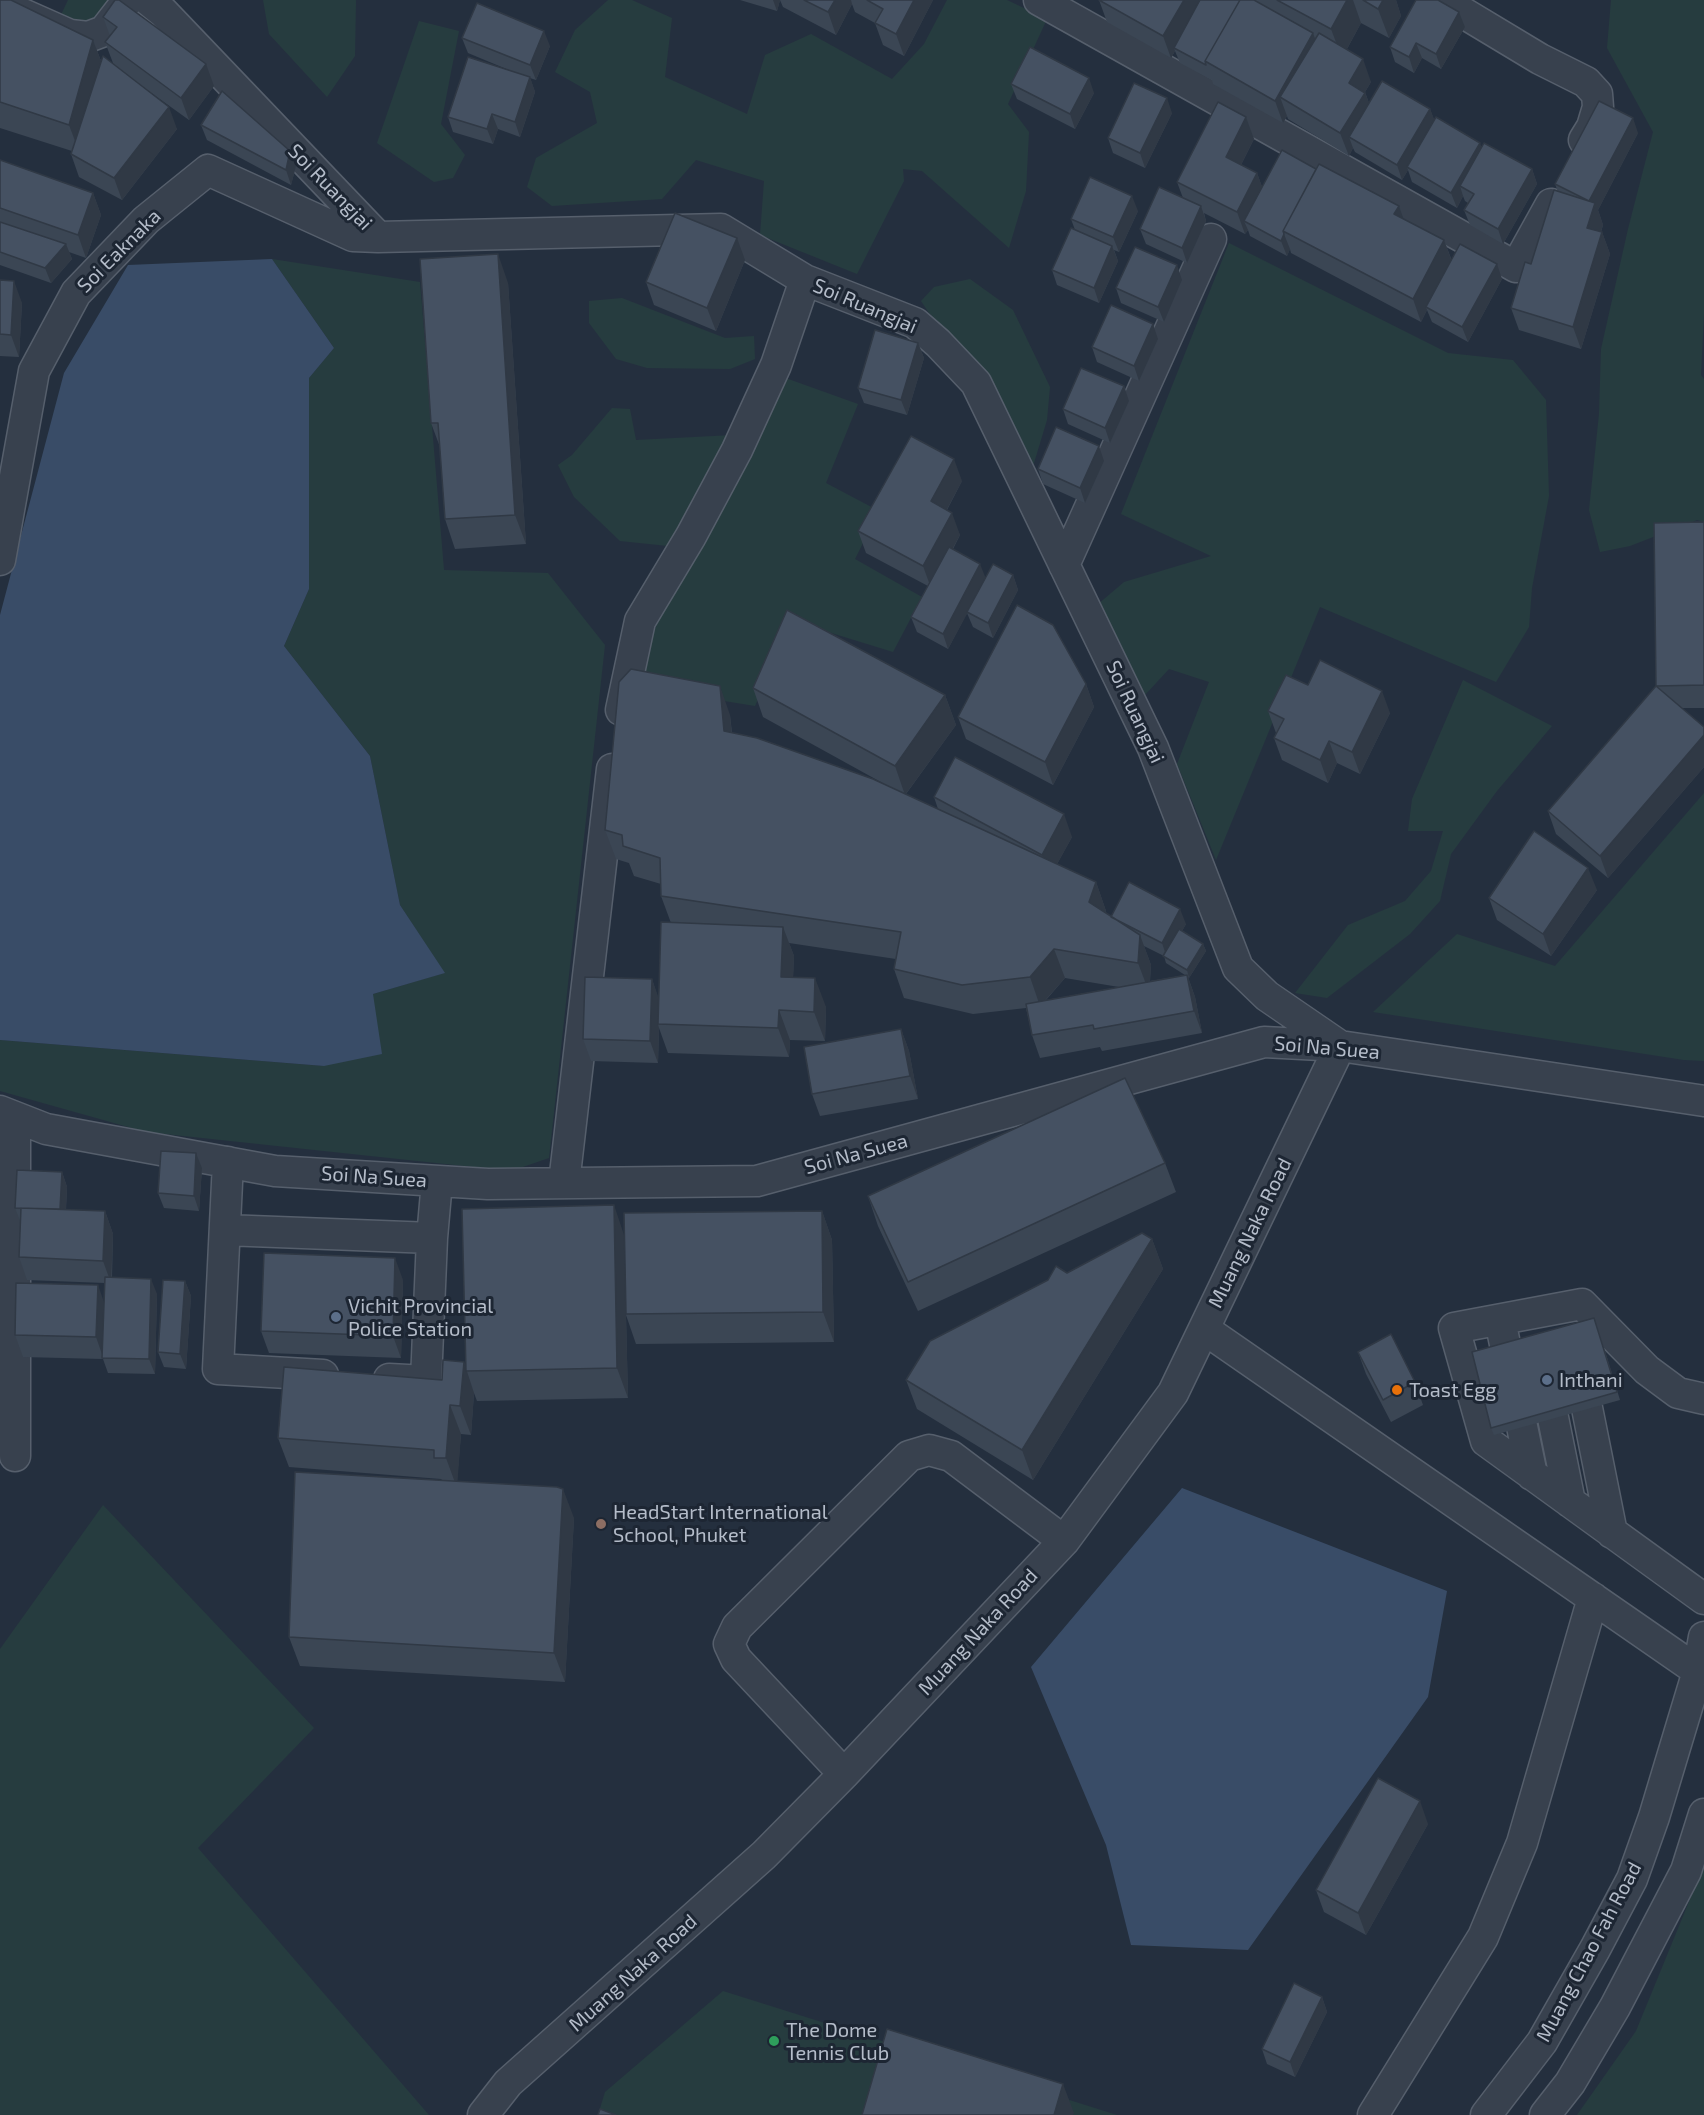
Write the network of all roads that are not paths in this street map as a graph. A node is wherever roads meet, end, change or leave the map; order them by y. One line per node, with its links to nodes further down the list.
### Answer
1 (128, 0): 5 (street)
2 (148, 0): 6 (street, Soi Ruangjai)
3 (1039, 0): 4 (street)
4 (1442, 0)
5 (0, 4)
6 (378, 237): 8 (street, Soi Ruangjai); 9 (street, Soi Eaknaka)
7 (1211, 239): 10 (street)
8 (805, 280): 10 (street, Soi Ruangjai); 16 (street)
9 (0, 560)
10 (1064, 565): 11 (street, Soi Ruangjai)
11 (1340, 1046): 12 (street, Soi Na Suea); 16 (street, Soi Na Suea); 21 (street, Muang Naka Road)
12 (1704, 1101)
13 (7, 1114): 14 (street, Soi Na Suea); 24 (street)
14 (228, 1162): 15 (street, Soi Na Suea); 17 (street)
15 (437, 1181): 16 (street, Soi Na Suea); 18 (street)
16 (564, 1183)
17 (225, 1230): 18 (street); 18 (street)
18 (432, 1238)
19 (1500, 1320): 22 (street); 25 (street); 25 (street)
20 (1571, 1326): 22 (street); 23 (street); 27 (street)
21 (1204, 1329): 28 (street, Muang Naka Road); 29 (street)
22 (1537, 1333): 26 (street)
23 (1704, 1399)
24 (15, 1456)
25 (1532, 1475): 26 (street)
26 (1570, 1502): 27 (street)
27 (1612, 1533): 30 (street)
28 (1064, 1541): 33 (street, Muang Naka Road); 33 (street)
29 (1593, 1598): 32 (street); 36 (street)
30 (1704, 1599)
31 (1704, 1637): 32 (street, Muang Chao Fah Road)
32 (1698, 1671): 37 (street, Muang Chao Fah Road)
33 (844, 1774): 35 (street, Muang Naka Road)
34 (1704, 1814): 38 (street)
35 (483, 2115)
36 (1373, 2115)
37 (1486, 2115)
38 (1545, 2115)

